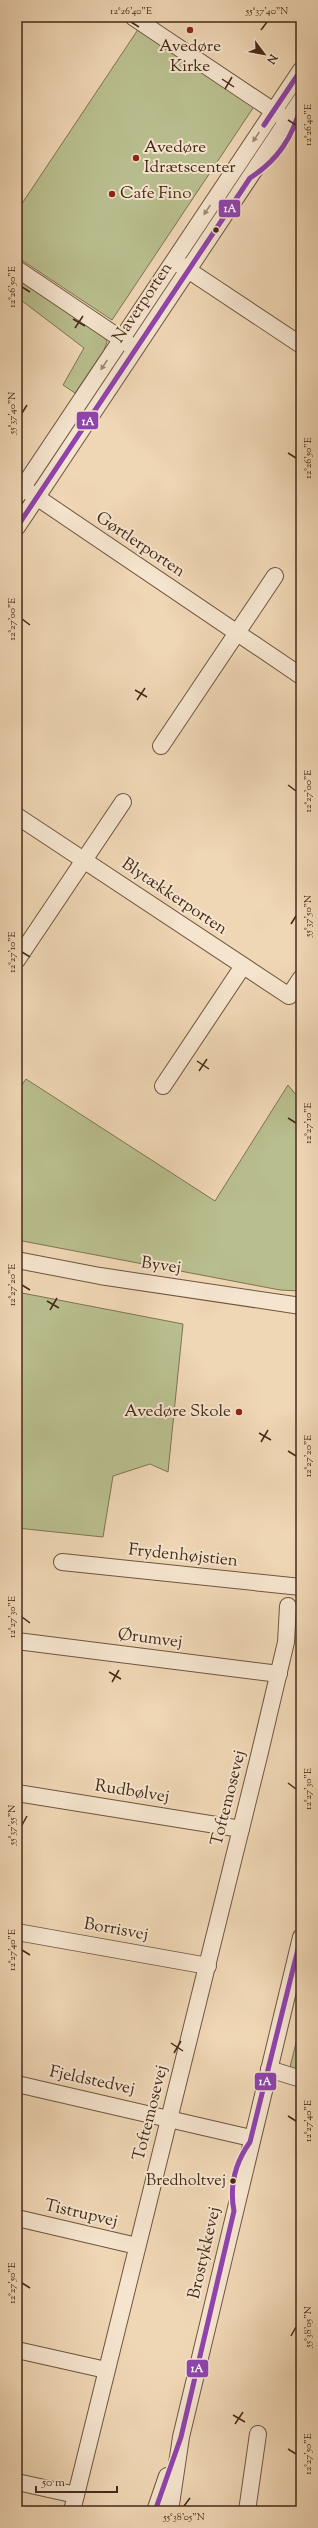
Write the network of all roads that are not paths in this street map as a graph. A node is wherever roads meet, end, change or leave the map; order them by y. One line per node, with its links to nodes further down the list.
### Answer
1 (133, 17): 4 (street)
2 (301, 70): 4 (street, Naverporten)
3 (301, 100): 5 (street, Naverporten)
4 (274, 111): 5 (street); 6 (street, Naverporten, one-way to 6)
5 (288, 121): 8 (street, Naverporten)
6 (174, 260): 8 (street); 9 (street, Naverporten)
7 (17, 270): 9 (street)
8 (188, 270): 10 (street); 11 (street, Naverporten)
9 (121, 340): 11 (street); 12 (street, Naverporten, one-way to 12)
10 (301, 345)
11 (135, 349): 13 (street, Naverporten)
12 (20, 492): 13 (street, Gørtlerporten)
13 (37, 498): 14 (street, Naverporten); 16 (street, Gørtlerporten)
14 (17, 527)
15 (275, 576): 16 (street)
16 (237, 633): 17 (street, Gørtlerporten); 18 (street)
17 (301, 676)
18 (161, 746)
19 (122, 802): 21 (street)
20 (17, 816): 21 (street, Blytækkerporten)
21 (84, 860): 22 (street); 23 (street, Blytækkerporten)
22 (17, 960)
23 (243, 966): 24 (street, Blytækkerporten); 25 (street)
24 (301, 978)
25 (163, 1086)
26 (17, 1260): 27 (street, Byvej)
27 (301, 1306)
28 (62, 1562): 29 (street, Frydenhøjstien)
29 (301, 1587)
30 (288, 1606): 32 (street, Toftemosevej)
31 (17, 1642): 32 (street, Ørumvej)
32 (279, 1674): 34 (street, Toftemosevej)
33 (17, 1793): 34 (street, Rudbølvej)
34 (241, 1830): 37 (street, Toftemosevej)
35 (17, 1932): 37 (street, Borrisvej)
36 (301, 1937): 38 (street, Brostykkevej)
37 (208, 1966): 41 (street, Toftemosevej)
38 (269, 2069): 39 (street); 42 (street, Brostykkevej)
39 (301, 2079)
40 (17, 2084): 41 (street, Fjeldstedvej)
41 (168, 2118): 42 (street, Fjeldstedvej); 44 (street, Toftemosevej)
42 (251, 2138): 48 (street, Brostykkevej)
43 (17, 2218): 44 (street, Tistrupvej)
44 (138, 2246): 46 (street, Toftemosevej)
45 (17, 2350): 46 (street)
46 (106, 2370): 50 (street, Toftemosevej)
47 (258, 2434): 54 (street)
48 (181, 2437): 52 (street, Brostykkevej); 53 (street, Brostykkevej)
49 (17, 2482): 50 (street)
50 (76, 2495): 51 (street, Toftemosevej)
51 (72, 2511)
52 (156, 2511)
53 (170, 2511)
54 (247, 2511)

